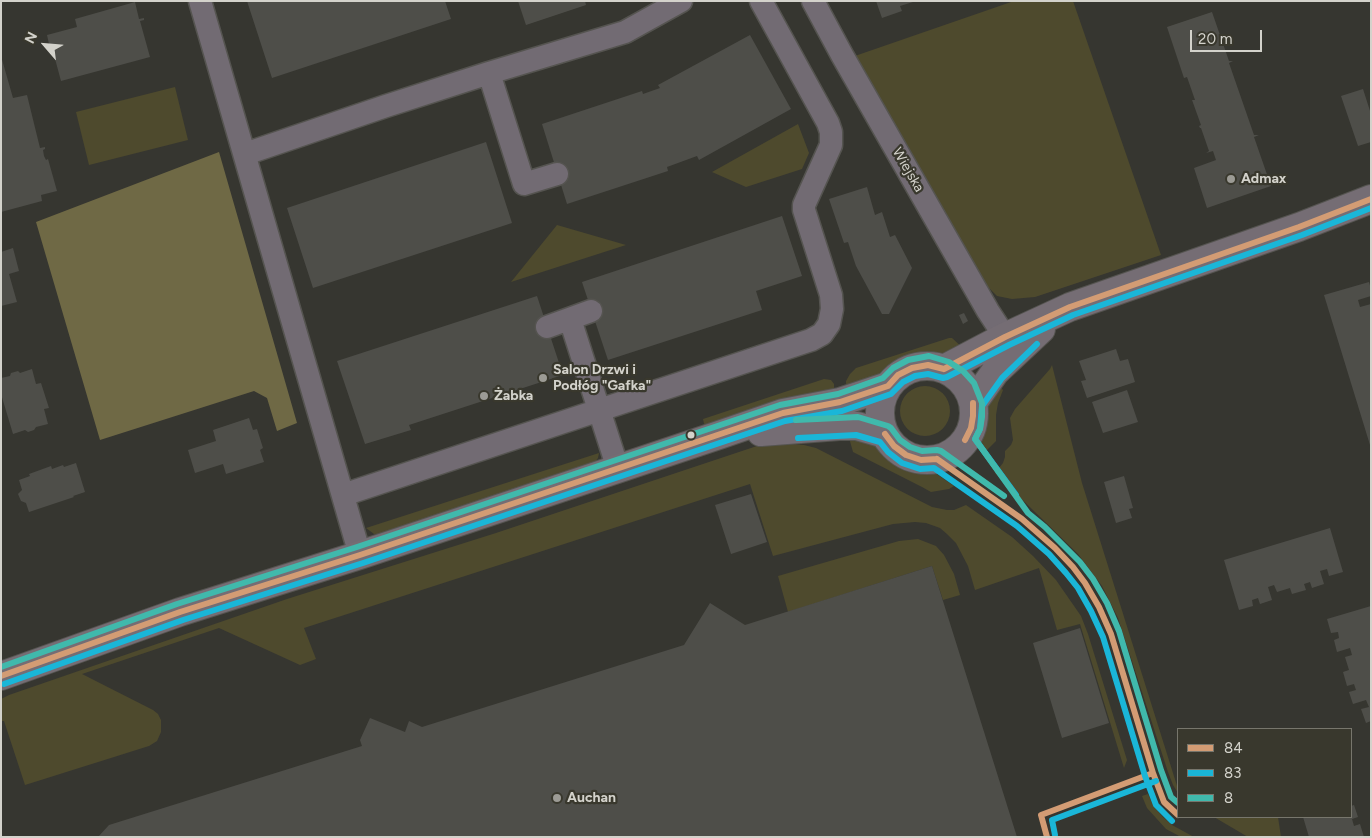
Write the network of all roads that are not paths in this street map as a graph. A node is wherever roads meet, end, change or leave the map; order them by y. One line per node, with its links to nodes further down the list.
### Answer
1 (200, 1): 6 (street)
2 (681, 1): 5 (street)
3 (761, 1): 17 (street)
4 (813, 1): 13 (street, Wiejska)
5 (489, 73): 6 (street); 7 (street)
6 (245, 154): 21 (street)
7 (557, 174)
8 (1371, 200): 9 (main road)
9 (1070, 307): 13 (main road); 16 (main road)
10 (591, 311): 11 (street)
11 (570, 319): 12 (street); 17 (street)
12 (547, 327)
13 (1005, 337): 14 (main road)
14 (944, 369): 15 (main road); 16 (main road)
15 (888, 386): 18 (main road); 19 (main road)
16 (973, 403): 18 (main road)
17 (600, 410): 20 (street); 21 (street)
18 (884, 434): 19 (main road)
19 (719, 435): 20 (main road)
20 (618, 468): 22 (main road)
21 (343, 495): 22 (street)
22 (360, 555): 23 (main road)
23 (1, 676)

